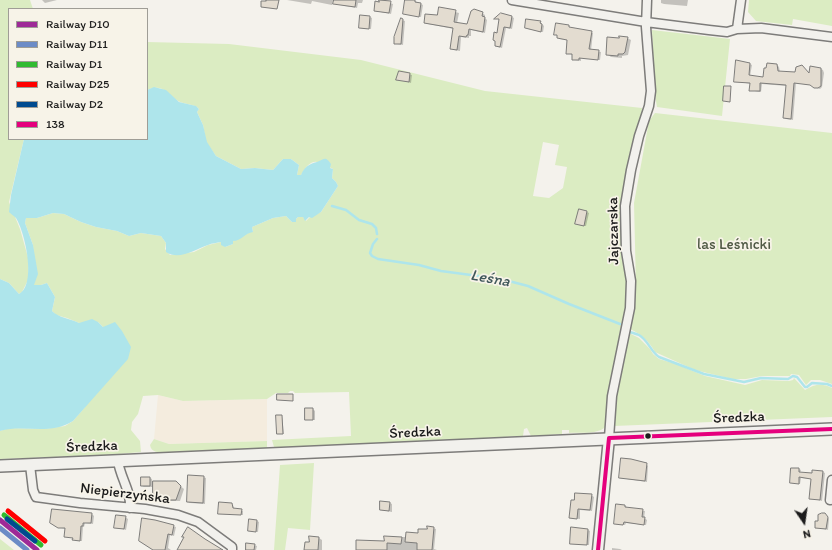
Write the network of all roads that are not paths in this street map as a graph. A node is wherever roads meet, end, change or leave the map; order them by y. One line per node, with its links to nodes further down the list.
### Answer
1 (512, 0): 4 (street)
2 (647, 0): 4 (street, Jajczarska)
3 (741, 0): 5 (street)
4 (646, 22): 5 (street); 8 (street, Jajczarska)
5 (737, 29): 6 (street)
6 (832, 37)
7 (832, 429): 8 (main road, Średzka)
8 (609, 438): 9 (main road, Średzka); 16 (street)
9 (118, 461): 10 (main road, Średzka); 14 (street)
10 (30, 465): 11 (main road, Średzka); 14 (street, Niepierzyńska)
11 (0, 466)
12 (832, 480): 13 (street)
13 (830, 500)
14 (130, 508): 15 (street, Niepierzyńska)
15 (232, 550)
16 (598, 550)

